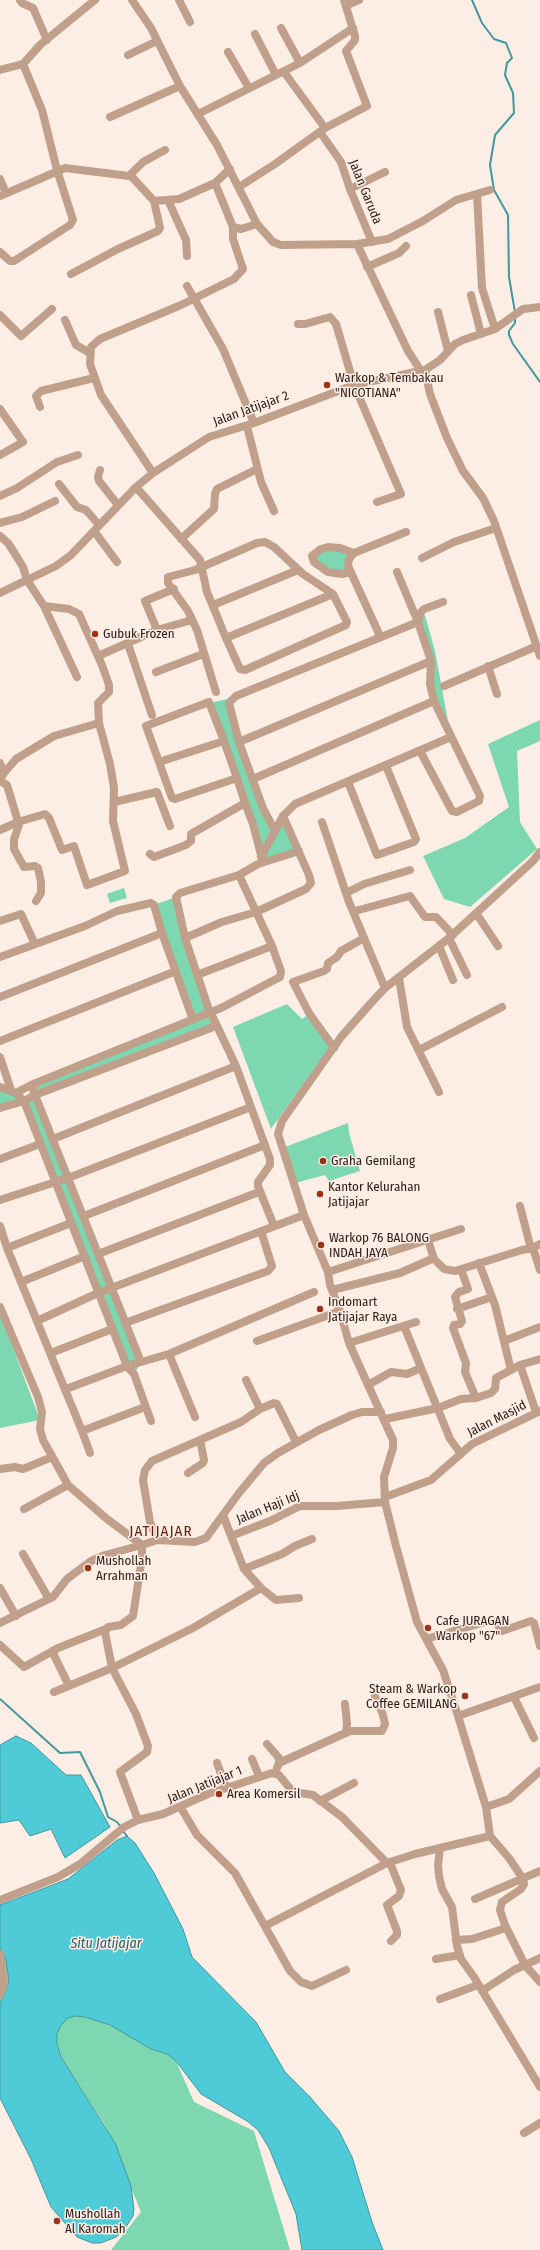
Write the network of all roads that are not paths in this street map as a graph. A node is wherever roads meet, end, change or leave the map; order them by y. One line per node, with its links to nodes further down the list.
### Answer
1 (95, 0): 11 (street)
2 (132, 0): 12 (street)
3 (179, 0): 7 (street)
4 (359, 0): 6 (street)
5 (23, 1): 11 (street)
6 (346, 3): 9 (street)
7 (190, 22)
8 (281, 28): 15 (street)
9 (353, 28): 15 (street); 23 (street)
10 (255, 34): 18 (street, Jalan Garuda)
11 (46, 40): 16 (street)
12 (158, 41): 14 (street); 19 (street)
13 (228, 52): 20 (street)
14 (128, 56)
15 (300, 63): 18 (street)
16 (23, 64): 17 (street); 26 (street)
17 (0, 70)
18 (280, 73): 20 (street); 23 (street, Jalan Garuda)
19 (180, 86): 21 (street); 22 (street)
20 (249, 88): 21 (street)
21 (198, 114): 25 (street)
22 (110, 117)
23 (322, 130): 31 (street); 32 (street, Jalan Garuda)
24 (165, 150): 28 (street)
25 (230, 169): 30 (street); 31 (street)
26 (57, 170): 28 (street); 35 (street); 43 (street)
27 (385, 172): 32 (street)
28 (129, 176): 37 (street)
29 (0, 178): 35 (street)
30 (215, 182): 36 (street); 39 (street)
31 (239, 188): 38 (street)
32 (350, 189): 40 (street, Jalan Garuda)
33 (490, 190): 34 (street)
34 (477, 194): 40 (street); 56 (street)
35 (3, 195)
36 (168, 200): 37 (street); 44 (street)
37 (154, 201): 46 (street)
38 (257, 224): 39 (street); 41 (street)
39 (233, 227): 49 (street)
40 (372, 242): 41 (street)
41 (357, 244): 45 (street)
42 (406, 246): 45 (street)
43 (0, 252)
44 (187, 256)
45 (367, 267): 60 (street)
46 (71, 274)
47 (188, 286): 49 (street)
48 (471, 295): 57 (street)
49 (194, 298): 59 (street); 65 (street)
50 (540, 307): 56 (street, Jalan Jatijajar 2)
51 (52, 309): 53 (street)
52 (438, 312): 58 (street)
53 (0, 315)
54 (64, 320): 59 (street)
55 (298, 324): 62 (street)
56 (495, 329): 57 (street, Jalan Jatijajar 2)
57 (482, 334): 58 (street, Jalan Jatijajar 2)
58 (448, 351): 60 (street, Jalan Jatijajar 2)
59 (90, 352): 61 (street)
60 (423, 370): 62 (street, Jalan Jatijajar 2); 80 (street)
61 (94, 378): 63 (street); 70 (street)
62 (354, 385): 65 (street, Jalan Jatijajar 2); 75 (street)
63 (40, 407)
64 (0, 409): 66 (street)
65 (250, 424): 68 (street); 70 (street, Jalan Jatijajar 2)
66 (0, 455)
67 (78, 455): 73 (street)
68 (257, 469): 77 (street); 83 (street)
69 (100, 470): 76 (street)
70 (153, 473): 72 (street, Jalan Jatijajar 2)
71 (59, 484): 79 (street)
72 (136, 487): 76 (street, Jalan Jatijajar 2); 83 (street)
73 (0, 496)
74 (54, 501): 78 (street)
75 (377, 502)
76 (118, 505): 79 (street, Jalan Jatijajar 2)
77 (274, 511)
78 (0, 523)
79 (97, 528): 86 (street); 91 (street, Jalan Jatijajar 2)
80 (496, 528): 85 (street); 104 (street)
81 (406, 532): 84 (street)
82 (0, 536): 91 (street)
83 (181, 539): 87 (street)
84 (354, 554): 89 (street); 89 (street)
85 (422, 558)
86 (117, 562)
87 (202, 567): 88 (street); 92 (street); 96 (street)
88 (298, 570): 94 (street); 96 (street)
89 (351, 572): 101 (street)
90 (397, 572): 99 (street)
91 (27, 580): 93 (street, Jalan Jatijajar 2); 97 (street)
92 (174, 589): 98 (street); 100 (street)
93 (0, 593)
94 (333, 594): 102 (street); 102 (street)
95 (443, 602): 99 (street)
96 (213, 605): 102 (street)
97 (44, 606): 106 (street); 110 (street)
98 (192, 620): 100 (street); 105 (street)
99 (418, 622): 101 (street); 107 (street)
100 (157, 630): 103 (street)
101 (380, 636): 119 (street)
102 (226, 638)
103 (128, 644): 106 (street); 115 (street)
104 (539, 651): 108 (street)
105 (203, 654): 109 (street); 112 (street)
106 (98, 656): 116 (street)
107 (431, 660): 114 (street); 119 (street)
108 (488, 666): 111 (street); 113 (street)
109 (156, 672)
110 (77, 677)
111 (444, 686)
112 (216, 692)
113 (497, 694)
114 (434, 701): 117 (street); 126 (street)
115 (152, 715)
116 (100, 723): 124 (street); 128 (street)
117 (451, 737): 120 (street); 120 (street)
118 (224, 741): 121 (street); 121 (street); 125 (street)
119 (239, 742): 126 (street)
120 (420, 751): 123 (street)
121 (159, 762): 125 (street)
122 (0, 763): 124 (street)
123 (386, 766): 127 (street); 127 (street)
124 (1, 777): 131 (street)
125 (237, 778): 129 (street)
126 (253, 779): 135 (street)
127 (348, 782): 130 (street)
128 (114, 802): 131 (street); 133 (street)
129 (246, 804): 138 (street); 139 (street)
130 (283, 816): 135 (street); 136 (street)
131 (18, 822): 134 (street); 144 (street)
132 (322, 822): 143 (street)
133 (170, 826)
134 (0, 830)
135 (275, 831): 139 (street)
136 (299, 851): 140 (street); 146 (street)
137 (540, 852): 147 (street)
138 (150, 854)
139 (261, 855): 140 (street)
140 (258, 864): 142 (street)
141 (410, 870): 143 (street)
142 (239, 874): 146 (street); 151 (street)
143 (346, 893): 145 (street)
144 (36, 901)
145 (355, 911): 150 (street); 152 (street)
146 (256, 912): 151 (street); 154 (street)
147 (476, 913): 150 (street); 156 (street)
148 (0, 921): 153 (street)
149 (162, 933): 153 (street); 158 (street); 164 (street)
150 (451, 936): 155 (street); 160 (street)
151 (185, 938): 159 (street)
152 (364, 938): 163 (street); 170 (street)
153 (35, 944): 157 (street)
154 (272, 946): 159 (street); 166 (street)
155 (439, 946): 161 (street); 162 (street)
156 (498, 946)
157 (0, 957)
158 (176, 971): 167 (street); 169 (street)
159 (197, 975): 166 (street)
160 (467, 976)
161 (399, 978): 163 (street); 172 (street)
162 (453, 980)
163 (385, 988): 170 (street)
164 (0, 997)
165 (502, 1007): 172 (street)
166 (211, 1011): 167 (street); 168 (street)
167 (193, 1020): 171 (street)
168 (216, 1026): 174 (street); 175 (street)
169 (0, 1041)
170 (334, 1048): 193 (street)
171 (120, 1050): 174 (street); 176 (street)
172 (419, 1050): 179 (street)
173 (1, 1061): 178 (street)
174 (125, 1062): 180 (street)
175 (236, 1066): 182 (street); 184 (street)
176 (31, 1085): 178 (street); 180 (street)
177 (0, 1087): 178 (street)
178 (14, 1092): 181 (street)
179 (439, 1092)
180 (35, 1095): 181 (street); 184 (street)
181 (24, 1101): 183 (street); 185 (street)
182 (251, 1107): 186 (street); 188 (street)
183 (0, 1108)
184 (53, 1139): 188 (street)
185 (40, 1144): 187 (street); 189 (street)
186 (265, 1145): 190 (street); 194 (street)
187 (0, 1159)
188 (68, 1178): 189 (street); 194 (street)
189 (56, 1182): 191 (street); 195 (street)
190 (259, 1192): 197 (street); 203 (street)
191 (0, 1200)
192 (520, 1206): 201 (street)
193 (304, 1215): 197 (street); 209 (street)
194 (84, 1216): 203 (street)
195 (71, 1223): 202 (street); 204 (street)
196 (0, 1226): 202 (street)
197 (274, 1226): 199 (street)
198 (461, 1229): 200 (street)
199 (261, 1231): 211 (street); 221 (street)
200 (428, 1240): 205 (street); 209 (street)
201 (535, 1247): 206 (street); 208 (street)
202 (7, 1248): 210 (street)
203 (98, 1254): 211 (street)
204 (85, 1256): 210 (street); 214 (street)
205 (434, 1258): 207 (street); 212 (street)
206 (480, 1263): 207 (street); 215 (street)
207 (461, 1269): 217 (street)
208 (540, 1270)
209 (328, 1272): 212 (street)
210 (22, 1282): 219 (street)
211 (112, 1288): 214 (street); 221 (street)
212 (332, 1290): 218 (street)
213 (314, 1292): 229 (street)
214 (98, 1293): 219 (street); 224 (street)
215 (492, 1297): 217 (street); 226 (street)
216 (0, 1307): 253 (street)
217 (457, 1309): 240 (street)
218 (340, 1311): 225 (street); 227 (street)
219 (37, 1321): 228 (street)
220 (416, 1322): 222 (street)
221 (125, 1323): 231 (street)
222 (404, 1326): 227 (street); 234 (street)
223 (540, 1327): 226 (street)
224 (112, 1329): 228 (street); 233 (street)
225 (257, 1341)
226 (504, 1341): 235 (street)
227 (349, 1343): 238 (street)
228 (51, 1353): 239 (street)
229 (169, 1354): 231 (street); 246 (street)
230 (540, 1359): 232 (street)
231 (141, 1362): 233 (street); 236 (street)
232 (520, 1365): 235 (street); 244 (street)
233 (127, 1366): 236 (street); 239 (street)
234 (421, 1368): 238 (street); 242 (street)
235 (512, 1370): 240 (street)
236 (134, 1374): 241 (street)
237 (246, 1380): 243 (street)
238 (368, 1385): 245 (street)
239 (66, 1389): 248 (street)
240 (476, 1398): 242 (street)
241 (146, 1407): 247 (street); 248 (street)
242 (438, 1408): 245 (street); 252 (street)
243 (260, 1409): 249 (street); 250 (street)
244 (538, 1412): 252 (street, Jalan Masjid)
245 (383, 1415): 250 (street); 257 (street)
246 (196, 1417)
247 (151, 1421)
248 (82, 1431): 251 (street)
249 (200, 1440): 255 (street); 262 (street)
250 (296, 1442): 259 (street)
251 (90, 1452)
252 (461, 1454): 257 (street, Jalan Masjid)
253 (52, 1457): 254 (street); 256 (street)
254 (0, 1469)
255 (188, 1473)
256 (68, 1486): 258 (street); 263 (street)
257 (385, 1499): 260 (street, Jalan Haji Idj); 273 (street)
258 (24, 1509)
259 (223, 1515): 260 (street, Jalan Haji Idj); 262 (street)
260 (231, 1536): 265 (street)
261 (312, 1539): 265 (street)
262 (157, 1540): 263 (street)
263 (142, 1545): 269 (street); 272 (street)
264 (23, 1554): 269 (street)
265 (244, 1569): 267 (street)
266 (0, 1588): 270 (street)
267 (261, 1588): 268 (street); 277 (street)
268 (299, 1598)
269 (49, 1599): 270 (street)
270 (16, 1616): 271 (street)
271 (0, 1623)
272 (106, 1629): 276 (street); 277 (street)
273 (426, 1639): 275 (street); 284 (street)
274 (0, 1645): 276 (street)
275 (540, 1646)
276 (52, 1651): 278 (street)
277 (112, 1668): 278 (street); 299 (street)
278 (69, 1686): 280 (street)
279 (540, 1687): 282 (street)
280 (54, 1692)
281 (375, 1696): 285 (street)
282 (514, 1697): 284 (street); 286 (street)
283 (345, 1704): 285 (street)
284 (458, 1716): 297 (street)
285 (346, 1733): 290 (street)
286 (534, 1738)
287 (267, 1744): 290 (street)
288 (252, 1759): 293 (street)
289 (217, 1763): 295 (street)
290 (279, 1763): 292 (street)
291 (540, 1772): 297 (street)
292 (272, 1773): 293 (street, Jalan Jatijajar 1); 296 (street)
293 (259, 1776): 295 (street, Jalan Jatijajar 1)
294 (354, 1783): 296 (street)
295 (226, 1787): 298 (street, Jalan Jatijajar 1)
296 (320, 1801): 302 (street)
297 (486, 1807): 300 (street)
298 (181, 1808): 299 (street, Jalan Jatijajar 1); 307 (street)
299 (138, 1820): 306 (street, Jalan Jatijajar 1)
300 (490, 1836): 301 (street); 304 (street)
301 (440, 1848): 302 (street); 309 (street)
302 (389, 1863): 307 (street); 310 (street)
303 (540, 1871): 304 (street)
304 (523, 1879): 305 (street); 308 (street)
305 (475, 1899)
306 (0, 1900)
307 (265, 1926): 316 (street)
308 (506, 1928): 309 (street); 315 (street)
309 (456, 1940): 312 (street)
310 (391, 1941)
311 (0, 1954): 319 (street)
312 (460, 1956): 314 (street); 318 (street)
313 (540, 1958): 315 (street)
314 (436, 1959)
315 (525, 1965): 317 (street); 318 (street)
316 (346, 1970)
317 (540, 1982)
318 (480, 1988): 320 (street); 321 (street)
319 (0, 1995)
320 (440, 1999)
321 (540, 2087)
322 (540, 2123): 323 (street)
323 (524, 2133)

